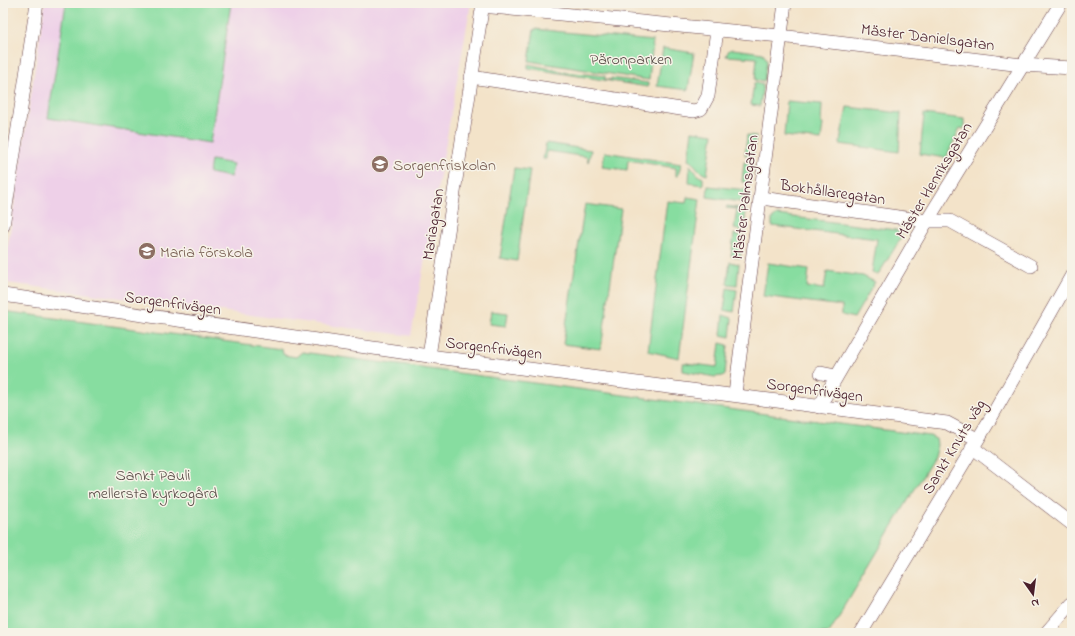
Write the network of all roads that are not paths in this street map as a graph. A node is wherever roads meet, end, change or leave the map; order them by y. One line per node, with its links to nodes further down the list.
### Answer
1 (37, 3): 12 (street)
2 (785, 3): 6 (street, Mäster Palmsgatan)
3 (1061, 3): 7 (street, Mäster Henriksgatan)
4 (482, 5): 5 (street, Mäster Danielsgatan); 9 (street, Mariagatan)
5 (717, 30): 6 (street, Mäster Danielsgatan); 9 (street)
6 (780, 36): 7 (street, Mäster Danielsgatan); 10 (street, Mäster Palmsgatan)
7 (1022, 65): 8 (street, Mäster Danielsgatan); 11 (street, Mäster Henriksgatan)
8 (1072, 68)
9 (471, 77): 16 (street, Mariagatan)
10 (761, 198): 11 (street, Bokhållaregatan); 19 (street, Mäster Palmsgatan)
11 (927, 221): 13 (street, Bokhållaregatan); 18 (street, Mäster Henriksgatan)
12 (3, 226)
13 (1031, 266)
14 (1072, 275): 21 (street, Sankt Knuts väg)
15 (3, 295): 16 (street, Sorgenfrivägen)
16 (429, 356): 19 (street, Sorgenfrivägen)
17 (821, 373): 18 (street)
18 (836, 376): 20 (street, Mäster Henriksgatan)
19 (735, 394): 20 (street, Sorgenfrivägen)
20 (819, 407): 21 (street, Sorgenfrivägen)
21 (975, 443): 22 (street, Sorgenfrivägen); 24 (street, Sankt Knuts väg)
22 (1072, 524)
23 (1072, 603): 25 (street)
24 (861, 633)
25 (1046, 633)

